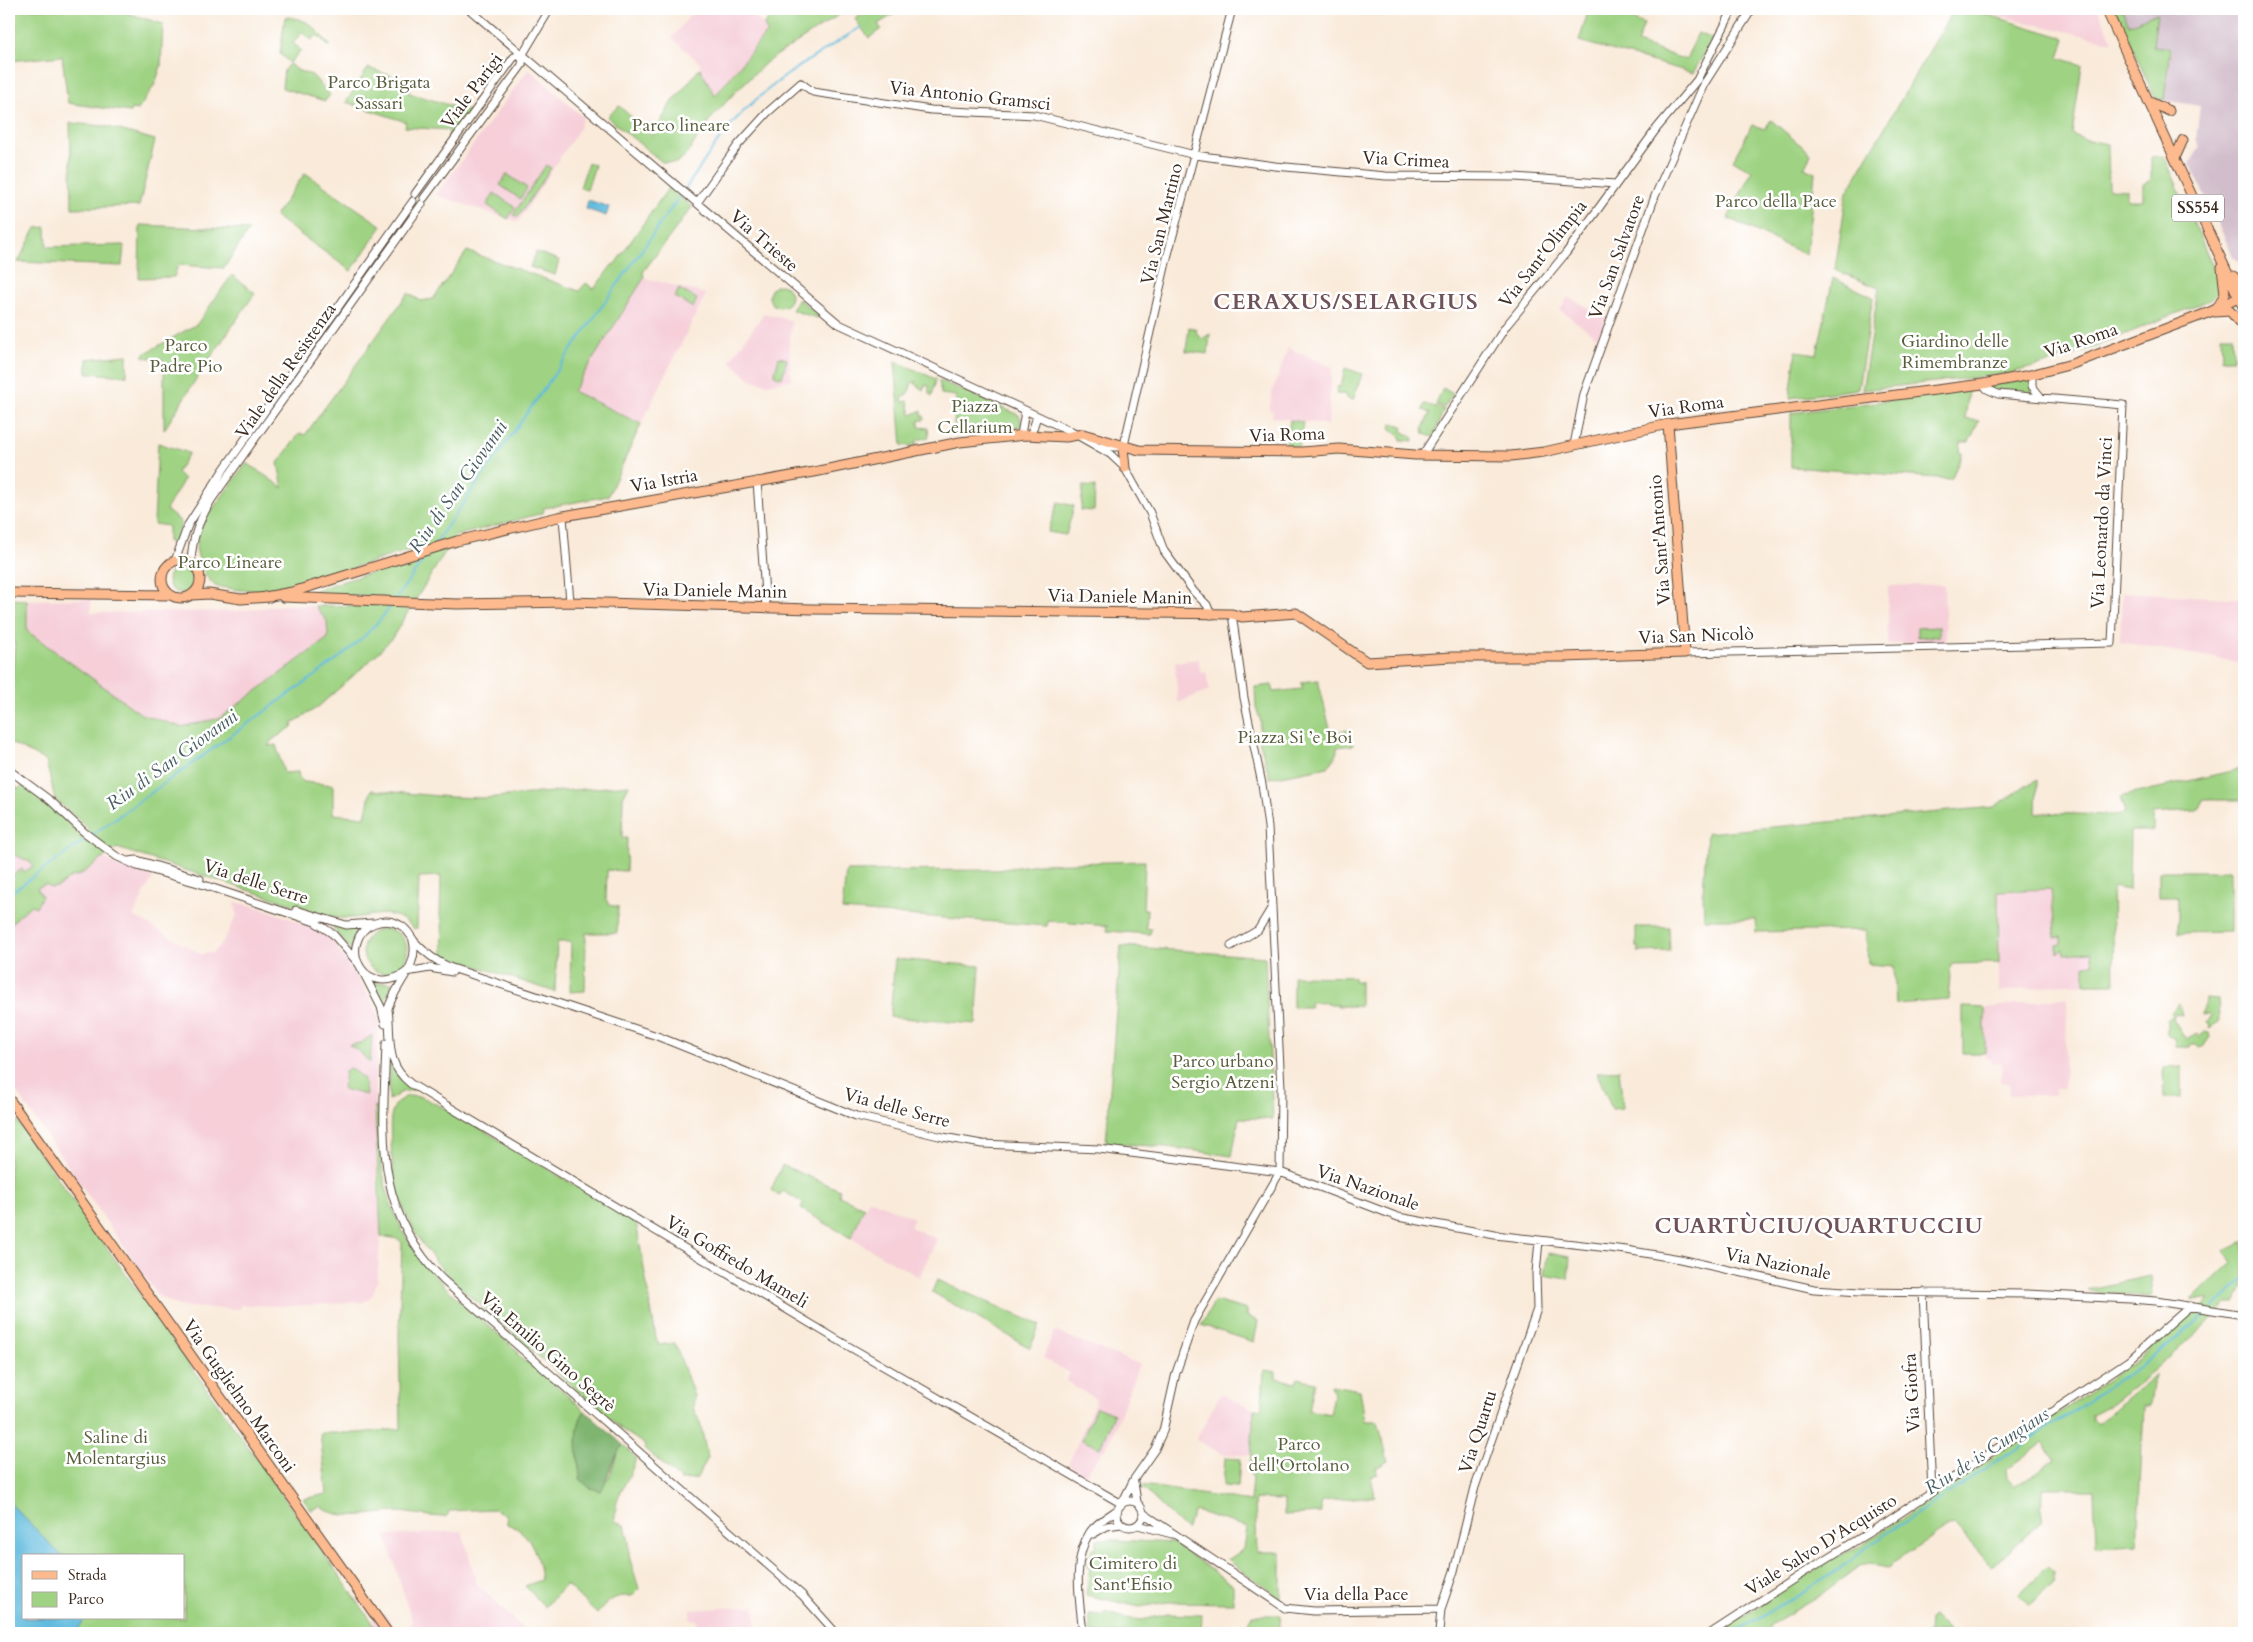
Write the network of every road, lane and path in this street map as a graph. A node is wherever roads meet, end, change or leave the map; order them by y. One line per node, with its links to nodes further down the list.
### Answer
1 (469, 9): 7 (street, Via Trieste)
2 (550, 9): 7 (street)
3 (1232, 9): 11 (street, Via San Martino)
4 (1733, 9): 13 (street, Via Sant'Olimpia)
5 (1752, 9): 32 (street, Via San Salvatore)
6 (2106, 9): 8 (main road, SS554)
7 (523, 54): 14 (street, Viale Parigi); 15 (street, Viale Parigi); 16 (street, Via Trieste)
8 (2148, 101): 9 (main road); 12 (main road, SS554)
9 (2169, 111)
10 (2184, 140): 12 (main road)
11 (1195, 154): 13 (street, Via Crimea); 16 (street, Via Antonio Gramsci); 34 (street, Via San Martino)
12 (2175, 158): 17 (main road, SS554)
13 (1616, 184): 35 (street, Via Sant'Olimpia)
14 (414, 198): 15 (street); 23 (street, Viale Parigi)
15 (423, 201): 40 (street, Viale della Resistenza)
16 (696, 201): 27 (street, Via Trieste)
17 (2221, 257): 18 (main road); 19 (main road, SS554); 21 (main road)
18 (2244, 287)
19 (2242, 296): 20 (main road, SS554); 21 (main road, Via Roma)
20 (2244, 309)
21 (2210, 312): 22 (main road); 24 (main road, Via Roma)
22 (2244, 328)
23 (313, 344): 39 (street, Viale della Resistenza)
24 (2032, 375): 25 (main road, Via Roma); 26 (street)
25 (1985, 387): 26 (street); 29 (main road, Via Roma)
26 (2040, 396): 54 (street, Via Leonardo da Vinci)
27 (1025, 411): 28 (street, Via Trieste); 30 (street)
28 (1037, 416): 30 (street); 31 (street, Via Trieste)
29 (1668, 424): 32 (main road, Via Roma); 55 (main road, Via Sant'Antonio)
30 (1026, 435): 31 (main road, Via Istria); 37 (main road, Via Istria)
31 (1076, 436): 33 (street, Via Trieste); 34 (main road, Via Roma)
32 (1574, 445): 35 (main road, Via Roma)
33 (1097, 447): 34 (street); 36 (street, Via Trieste)
34 (1123, 447): 35 (main road, Via Roma); 36 (main road)
35 (1423, 454)
36 (1125, 468): 52 (street)
37 (757, 481): 38 (main road, Via Istria); 50 (street)
38 (563, 517): 48 (main road, Via Istria); 49 (street)
39 (175, 561): 40 (main road); 42 (main road)
40 (192, 562): 41 (main road)
41 (201, 578): 46 (main road); 47 (main road)
42 (162, 579): 44 (main road); 45 (main road)
43 (9, 593): 44 (main road)
44 (143, 593): 45 (main road)
45 (170, 595): 46 (main road)
46 (192, 595): 47 (main road, Via Daniele Manin)
47 (220, 596): 48 (main road, Via Daniele Manin)
48 (265, 597): 49 (main road, Via Daniele Manin)
49 (570, 602): 50 (main road, Via Daniele Manin)
50 (766, 608): 52 (main road, Via Daniele Manin)
51 (1296, 613): 53 (main road, Via Daniele Manin); 55 (main road, Via San Nicolò)
52 (1211, 614): 53 (main road, Via Daniele Manin)
53 (1232, 614): 58 (street)
54 (2112, 643): 55 (street, Via San Nicolò)
55 (1685, 653)
56 (9, 770): 57 (street, Via delle Serre)
57 (129, 861): 59 (street, Via delle Serre); 62 (street, Via delle Serre)
58 (1272, 909): 61 (street); 70 (street)
59 (376, 923): 60 (street); 62 (street)
60 (413, 940): 64 (street); 65 (street)
61 (1231, 946)
62 (360, 965): 64 (street); 68 (street)
63 (454, 972): 64 (street); 65 (street); 66 (street)
64 (405, 973): 66 (street)
65 (467, 975): 70 (street, Via delle Serre)
66 (398, 984): 67 (street)
67 (388, 1009): 68 (street); 78 (street, Via Goffredo Mameli)
68 (385, 1021): 86 (street, Via Emilio Gino Segrè)
69 (9, 1099): 85 (main road, Via Guglielmo Marconi)
70 (1280, 1172): 71 (street, Via Nazionale); 75 (street)
71 (1539, 1241): 72 (street, Via Nazionale); 84 (street, Via Quartu)
72 (1923, 1292): 73 (street, Via Nazionale); 76 (street, Via Giofra)
73 (2194, 1307): 74 (street, Via Nazionale); 76 (street, Viale Salvo D'Acquisto)
74 (2244, 1315)
75 (1134, 1479): 77 (street); 78 (street)
76 (1932, 1492): 89 (street, Viale Salvo D'Acquisto)
77 (1136, 1502): 78 (street); 79 (street)
78 (1120, 1506): 80 (street); 83 (street)
79 (1143, 1513): 81 (street); 82 (street, Via della Pace)
80 (1121, 1524): 81 (street); 83 (street)
81 (1138, 1525): 82 (street, Via della Pace)
82 (1174, 1534): 84 (street, Via della Pace)
83 (1087, 1538): 87 (street)
84 (1441, 1609): 88 (street, Via Quartu)
85 (388, 1633)
86 (836, 1633)
87 (1084, 1633)
88 (1439, 1633)
89 (1711, 1633)

